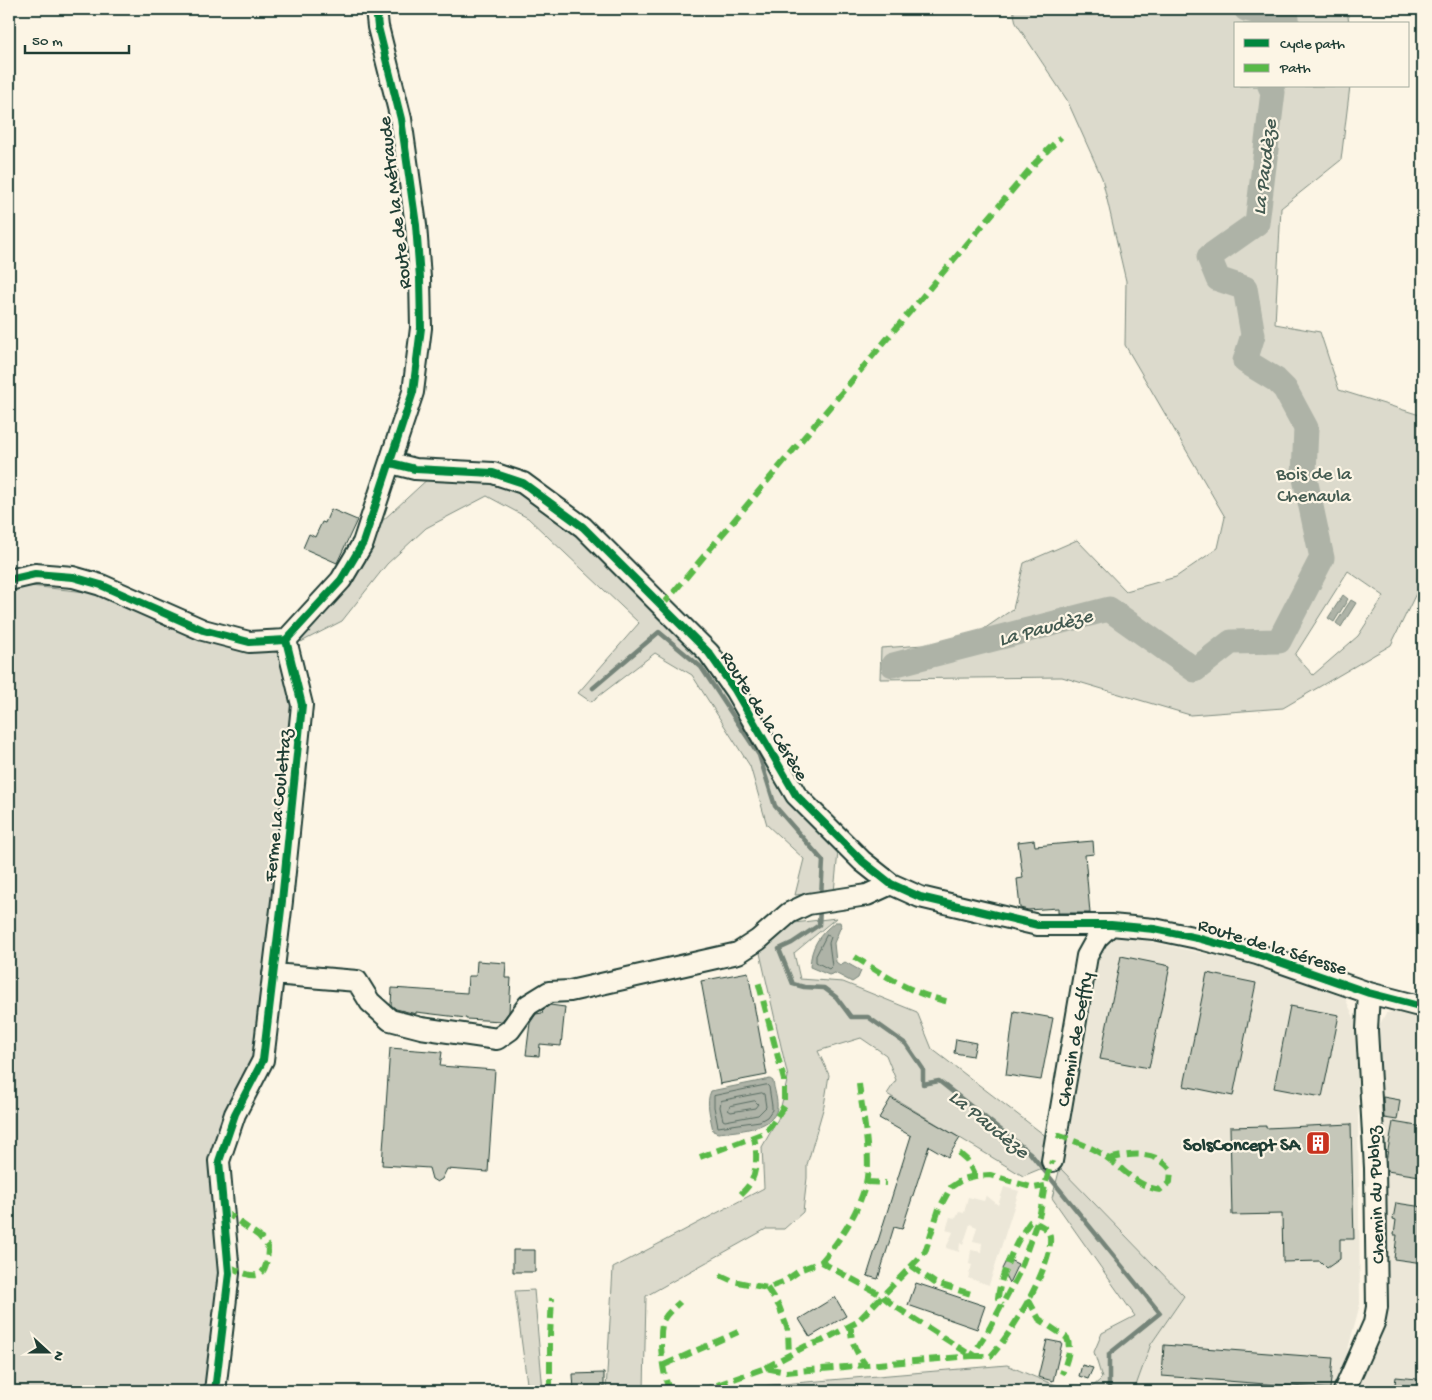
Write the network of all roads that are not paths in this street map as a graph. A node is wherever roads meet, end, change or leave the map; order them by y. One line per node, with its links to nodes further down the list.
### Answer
1 (376, 9): 2 (street, Route de la Métraude)
2 (391, 463): 4 (street, Route de la Métraude); 5 (street, Route de la Cérèce)
3 (9, 580): 4 (street)
4 (286, 640): 7 (street, Ferme La Coulettaz)
5 (891, 884): 6 (street, Route de la Cérèce); 7 (street)
6 (1111, 925): 8 (street, Route de la Séresse); 10 (street, Chemin de Geffry)
7 (273, 974): 11 (street, Ferme La Coulettaz)
8 (1369, 993): 9 (street, Route de la Séresse); 12 (street, Chemin du Publoz)
9 (1423, 1007)
10 (1052, 1161)
11 (215, 1391)
12 (1344, 1391)

